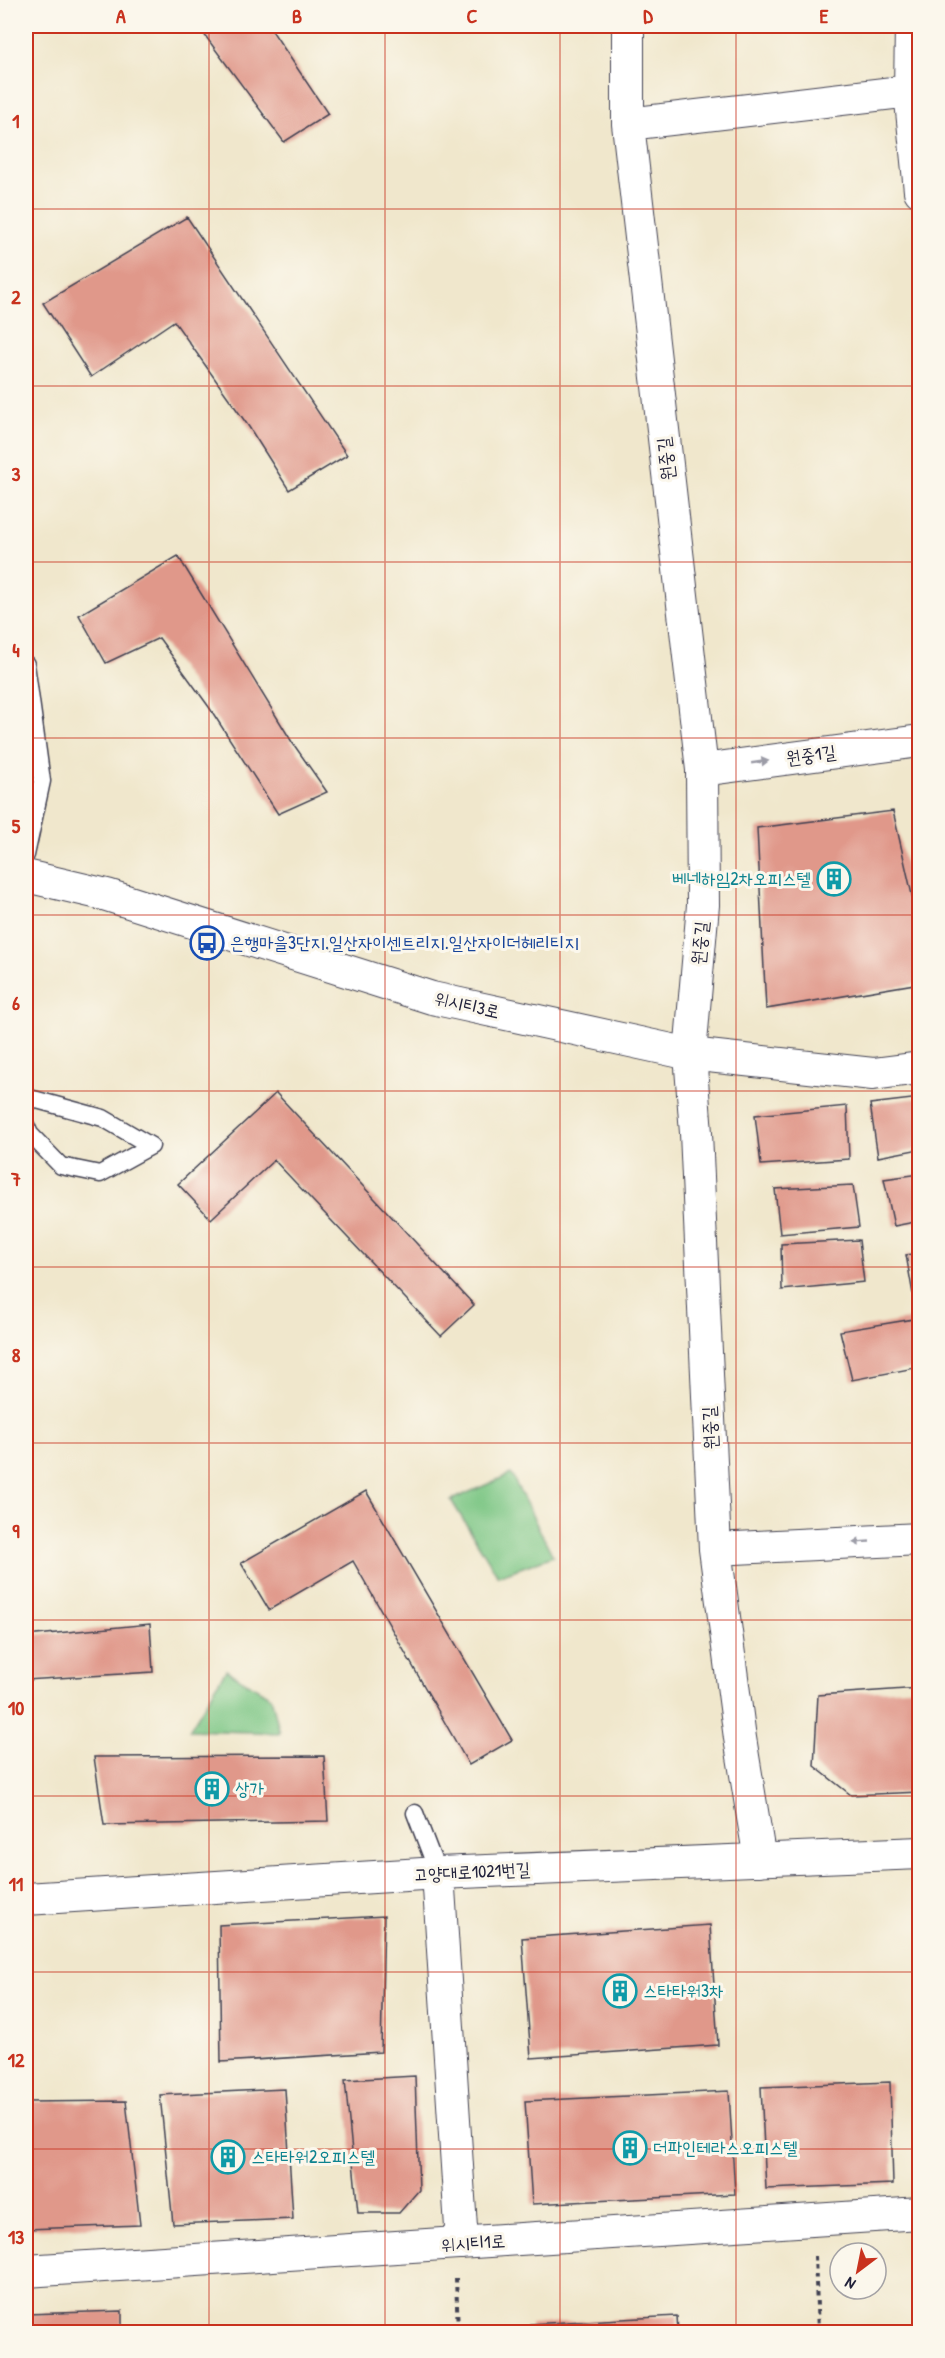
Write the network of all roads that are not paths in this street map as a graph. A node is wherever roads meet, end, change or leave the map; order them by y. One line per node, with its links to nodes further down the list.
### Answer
1 (628, 26): 4 (street, 원중길)
2 (911, 26): 3 (street)
3 (910, 91): 4 (street); 5 (street)
4 (628, 124): 8 (street, 원중길)
5 (920, 191)
6 (26, 664): 9 (lane)
7 (920, 741): 8 (street, 원중1길, one-way to 7)
8 (702, 770): 11 (street, 원중길)
9 (26, 855)
10 (26, 876): 11 (street, 위시티3로)
11 (690, 1054): 12 (street, 위시티3로); 16 (street, 원중길)
12 (920, 1068)
13 (26, 1097): 14 (lane)
14 (26, 1125)
15 (920, 1539): 16 (street, one-way to 16)
16 (715, 1549): 19 (street, 원중길)
17 (415, 1813): 20 (lane)
18 (920, 1853): 19 (street, 고양대로1021번길)
19 (760, 1860): 20 (street, 고양대로1021번길)
20 (438, 1873): 21 (street, 고양대로1021번길); 23 (street)
21 (26, 1899)
22 (920, 2213): 23 (street, 위시티1로)
23 (462, 2243): 24 (street, 위시티1로)
24 (26, 2271)

